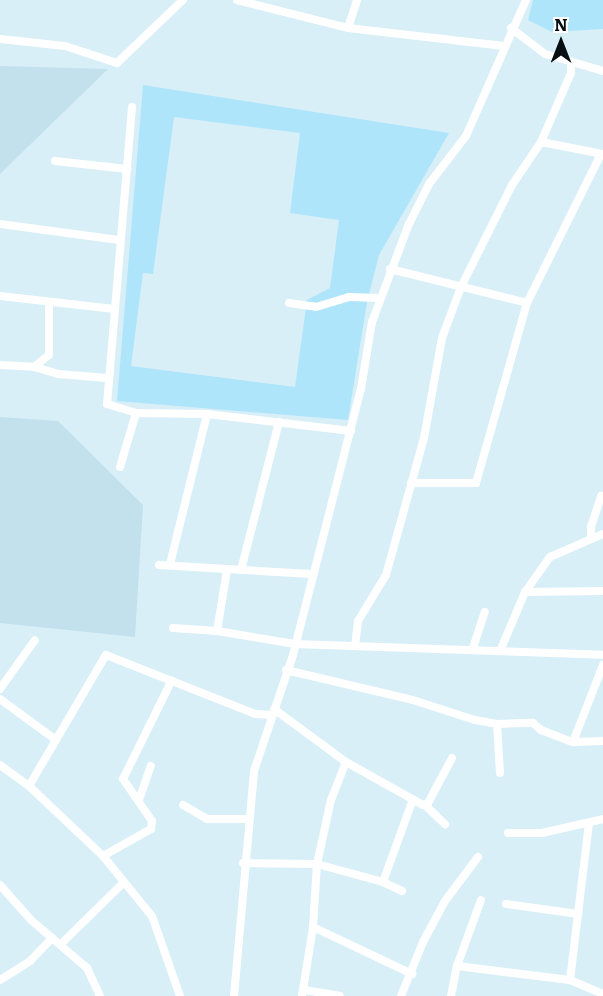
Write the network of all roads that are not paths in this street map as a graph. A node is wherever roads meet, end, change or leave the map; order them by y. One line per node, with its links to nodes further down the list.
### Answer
1 (183, 0): 8 (street)
2 (237, 0): 5 (street)
3 (357, 0): 7 (street)
4 (526, 0): 6 (street)
5 (273, 4): 7 (street)
6 (512, 25): 9 (street); 10 (street)
7 (348, 28): 9 (street)
8 (0, 39)
9 (504, 46): 19 (street)
10 (571, 62): 11 (street); 13 (street)
11 (603, 71)
12 (132, 107): 16 (street)
13 (541, 142): 14 (street); 20 (street)
14 (602, 154): 25 (street)
15 (55, 161): 16 (street)
16 (128, 169): 18 (street)
17 (0, 224): 18 (street)
18 (119, 240): 26 (street)
19 (390, 269): 20 (street); 22 (street)
20 (461, 287): 25 (street); 35 (street)
21 (0, 296): 23 (street)
22 (379, 298): 24 (street); 33 (street)
23 (49, 303): 26 (street); 28 (street)
24 (289, 303)
25 (527, 303): 35 (street)
26 (114, 309): 29 (street)
27 (0, 365): 28 (street)
28 (34, 367): 29 (street)
29 (107, 378): 30 (street)
30 (136, 413): 31 (street); 34 (street)
31 (207, 414): 32 (street); 39 (street)
32 (279, 422): 33 (street); 42 (street)
33 (351, 430): 43 (street)
34 (120, 467)
35 (411, 483): 51 (street)
36 (601, 496): 38 (street)
37 (603, 534): 38 (street)
38 (591, 538): 45 (street)
39 (170, 564): 40 (street); 41 (street)
40 (159, 565)
41 (228, 570): 42 (street); 48 (street)
42 (241, 570): 43 (street)
43 (312, 574): 50 (street)
44 (603, 591): 45 (street)
45 (525, 592): 53 (street)
46 (484, 612): 52 (street)
47 (173, 628): 48 (street)
48 (218, 631): 50 (street)
49 (35, 640): 58 (street)
50 (295, 644): 51 (street); 56 (street)
51 (355, 646): 52 (street)
52 (473, 648): 53 (street)
53 (500, 651): 54 (street)
54 (603, 655)
55 (603, 665): 64 (street)
56 (286, 670): 60 (street); 61 (street)
57 (172, 680): 60 (street); 62 (street); 72 (street)
58 (0, 689)
59 (0, 699): 62 (street)
60 (273, 712): 66 (street); 75 (street)
61 (497, 724): 64 (street); 69 (street)
62 (56, 740): 70 (street)
63 (603, 741): 64 (street)
64 (573, 742)
65 (452, 758): 74 (street)
66 (346, 762): 71 (street); 83 (street)
67 (0, 765): 70 (street)
68 (151, 766): 72 (street)
69 (500, 773)
70 (29, 786): 80 (street)
71 (413, 799): 74 (street); 85 (street)
72 (139, 800): 80 (street)
73 (183, 805): 75 (street)
74 (425, 805): 77 (street)
75 (247, 819): 82 (street)
76 (603, 819): 78 (street)
77 (445, 824)
78 (589, 824): 79 (street); 90 (street)
79 (508, 833)
80 (103, 856): 84 (street)
81 (478, 857): 95 (street)
82 (243, 863): 83 (street); 102 (street)
83 (317, 864): 85 (street); 91 (street)
84 (124, 882): 93 (street); 101 (street)
85 (383, 882): 87 (street)
86 (1, 888): 92 (street)
87 (402, 891)
88 (481, 900): 94 (street)
89 (506, 904): 90 (street)
90 (578, 914): 97 (street)
91 (313, 927): 95 (street); 98 (street)
92 (52, 938): 93 (street); 96 (street)
93 (61, 944): 100 (street)
94 (457, 966): 97 (street); 105 (street)
95 (412, 974): 104 (street)
96 (0, 980)
97 (570, 980): 99 (street)
98 (303, 993): 103 (street)
99 (603, 994)
100 (98, 995)
101 (180, 996)
102 (234, 996)
103 (340, 996)
104 (401, 996)
105 (451, 996)

